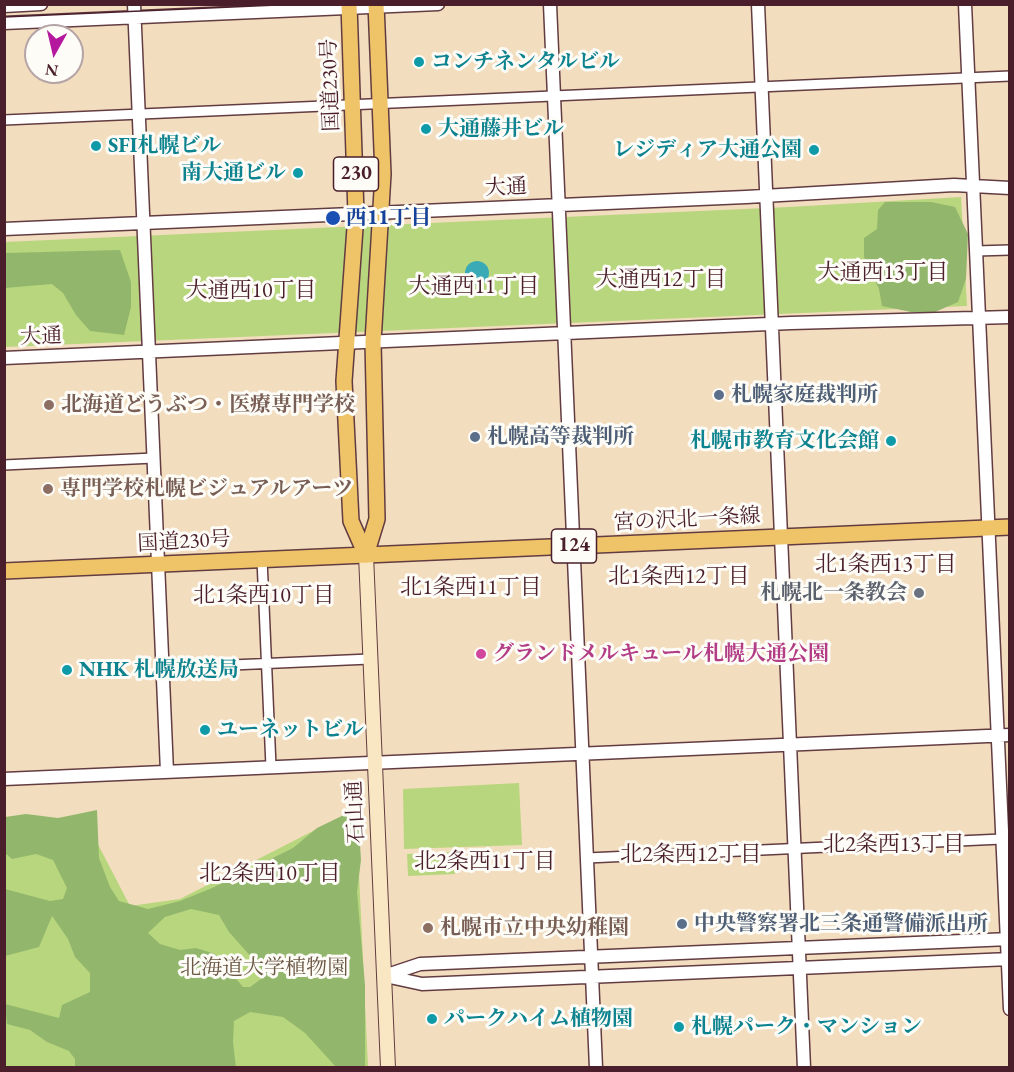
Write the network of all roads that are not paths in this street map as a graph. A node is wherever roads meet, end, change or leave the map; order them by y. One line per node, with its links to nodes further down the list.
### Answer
1 (41, 4): 6 (street)
2 (438, 4): 8 (street)
3 (550, 4): 14 (street)
4 (758, 4): 13 (street)
5 (965, 4): 12 (street)
6 (4, 6)
7 (349, 6): 8 (street); 9 (street); 16 (main road, 国道230号 / 230)
8 (376, 6): 15 (main road, 230)
9 (134, 11): 10 (street); 17 (street)
10 (4, 23)
11 (1010, 76): 12 (street)
12 (969, 78): 13 (street); 19 (street)
13 (761, 87): 14 (street); 21 (street)
14 (554, 96): 15 (street); 22 (street)
15 (380, 104): 16 (street); 23 (main road, 230)
16 (353, 105): 17 (street); 24 (main road, 国道230号 / 230)
17 (139, 114): 18 (street); 25 (street)
18 (4, 120)
19 (974, 187): 20 (street, 大通); 21 (street, 大通); 28 (street)
20 (1010, 188)
21 (766, 195): 22 (street, 大通); 31 (street)
22 (558, 205): 23 (street, 大通); 32 (street)
23 (382, 213): 24 (street, 大通); 33 (main road, 230)
24 (356, 214): 25 (street, 大通); 34 (main road, 国道230号 / 230)
25 (144, 223): 26 (street, 大通); 35 (street)
26 (4, 229)
27 (1010, 250): 28 (street)
28 (976, 251): 30 (street)
29 (1010, 317): 30 (street, 大通)
30 (979, 318): 31 (street, 大通); 40 (street)
31 (771, 324): 32 (street, 大通); 41 (street)
32 (564, 333): 33 (street, 大通); 42 (street)
33 (373, 342): 34 (street, 大通); 43 (main road, 230)
34 (346, 343): 35 (street, 大通); 43 (main road, 国道230号 / 230)
35 (149, 352): 36 (street, 大通); 37 (street)
36 (4, 358)
37 (154, 458): 38 (street); 45 (street)
38 (4, 465)
39 (1010, 527): 40 (main road, 宮の沢北一条線 / 124)
40 (989, 528): 41 (main road, 宮の沢北一条線 / 124); 50 (street)
41 (781, 537): 42 (main road, 宮の沢北一条線 / 124); 51 (street)
42 (574, 546): 43 (main road, 宮の沢北一条線 / 124); 52 (street)
43 (366, 555): 44 (main road, 国道230号); 47 (main road, 石山通)
44 (262, 559): 45 (main road, 国道230号); 48 (street)
45 (158, 564): 46 (main road, 国道230号); 49 (street)
46 (4, 571)
47 (370, 659): 48 (street); 53 (main road, 石山通)
48 (267, 663): 49 (street); 54 (street)
49 (163, 668): 55 (street)
50 (1004, 735): 51 (street); 57 (street)
51 (790, 745): 52 (street); 58 (street)
52 (582, 754): 53 (street); 59 (street)
53 (374, 763): 54 (street); 65 (main road, 石山通)
54 (271, 767): 55 (street)
55 (167, 772): 56 (street)
56 (4, 779)
57 (1004, 836): 58 (street); 60 (street)
58 (794, 848): 59 (street); 61 (street)
59 (587, 858): 62 (street)
60 (1008, 939): 61 (street); 63 (street)
61 (799, 948): 62 (street); 64 (street)
62 (591, 958): 65 (street); 66 (street)
63 (1009, 959): 64 (street); 67 (street)
64 (800, 968): 66 (street); 70 (street)
65 (384, 976): 66 (street); 68 (main road, 石山通)
66 (592, 978): 69 (street)
67 (1010, 1008)
68 (388, 1068)
69 (596, 1068)
70 (804, 1068)

